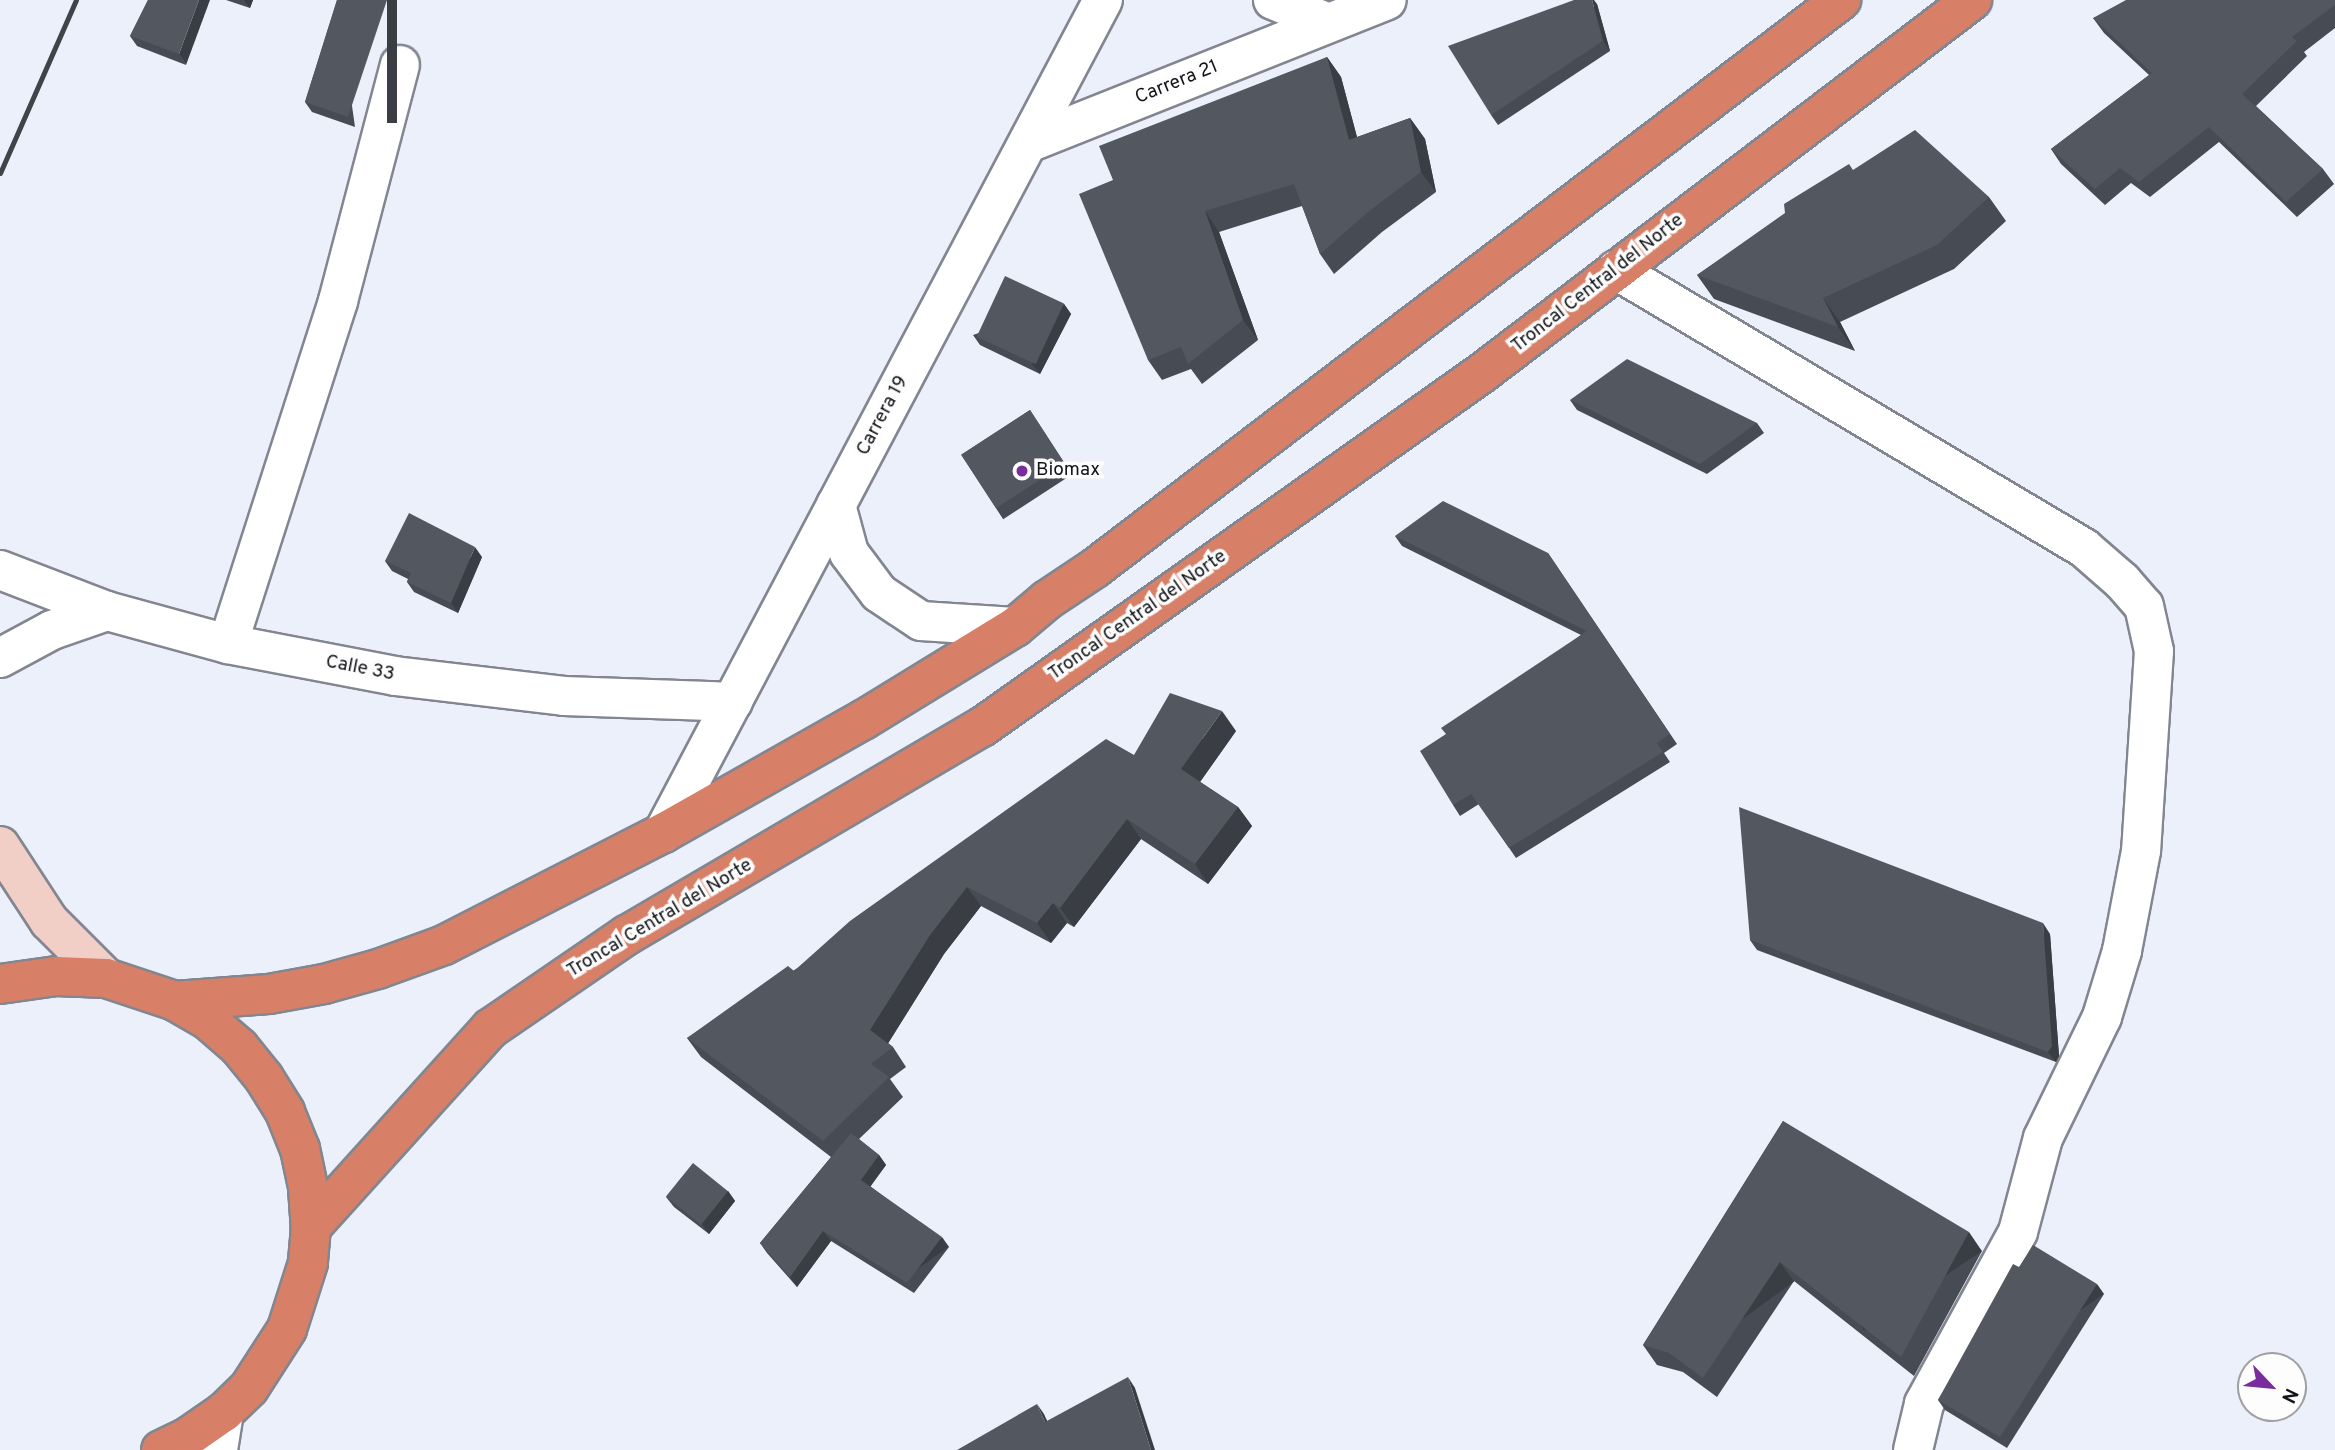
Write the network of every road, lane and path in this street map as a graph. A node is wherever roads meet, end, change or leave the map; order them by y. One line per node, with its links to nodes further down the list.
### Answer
1 (1103, 0): 8 (street, Carrera 19)
2 (1273, 0): 6 (street)
3 (1387, 0): 6 (street, Carrera 21)
4 (1840, 0): 13 (highway)
5 (1972, 0): 9 (highway, Troncal Central del Norte)
6 (1326, 22): 8 (street, Carrera 21)
7 (400, 65): 14 (street)
8 (1028, 143): 10 (street, Carrera 19)
9 (1616, 270): 22 (highway, Troncal Central del Norte); 26 (street)
10 (836, 505): 13 (street); 16 (street, Carrera 19)
11 (0, 570): 12 (street, Calle 33)
12 (107, 611): 14 (street, Calle 33); 15 (street)
13 (1015, 627): 17 (highway)
14 (228, 643): 16 (street, Calle 33)
15 (0, 658)
16 (733, 702): 17 (street, Carrera 19)
17 (663, 833): 21 (highway)
18 (0, 846): 19 (main road)
19 (106, 978): 20 (highway); 21 (highway)
20 (0, 984)
21 (176, 1001): 22 (highway)
22 (311, 1227): 23 (highway)
23 (224, 1412): 24 (highway); 25 (street)
24 (161, 1450)
25 (218, 1450)
26 (1913, 1450)

